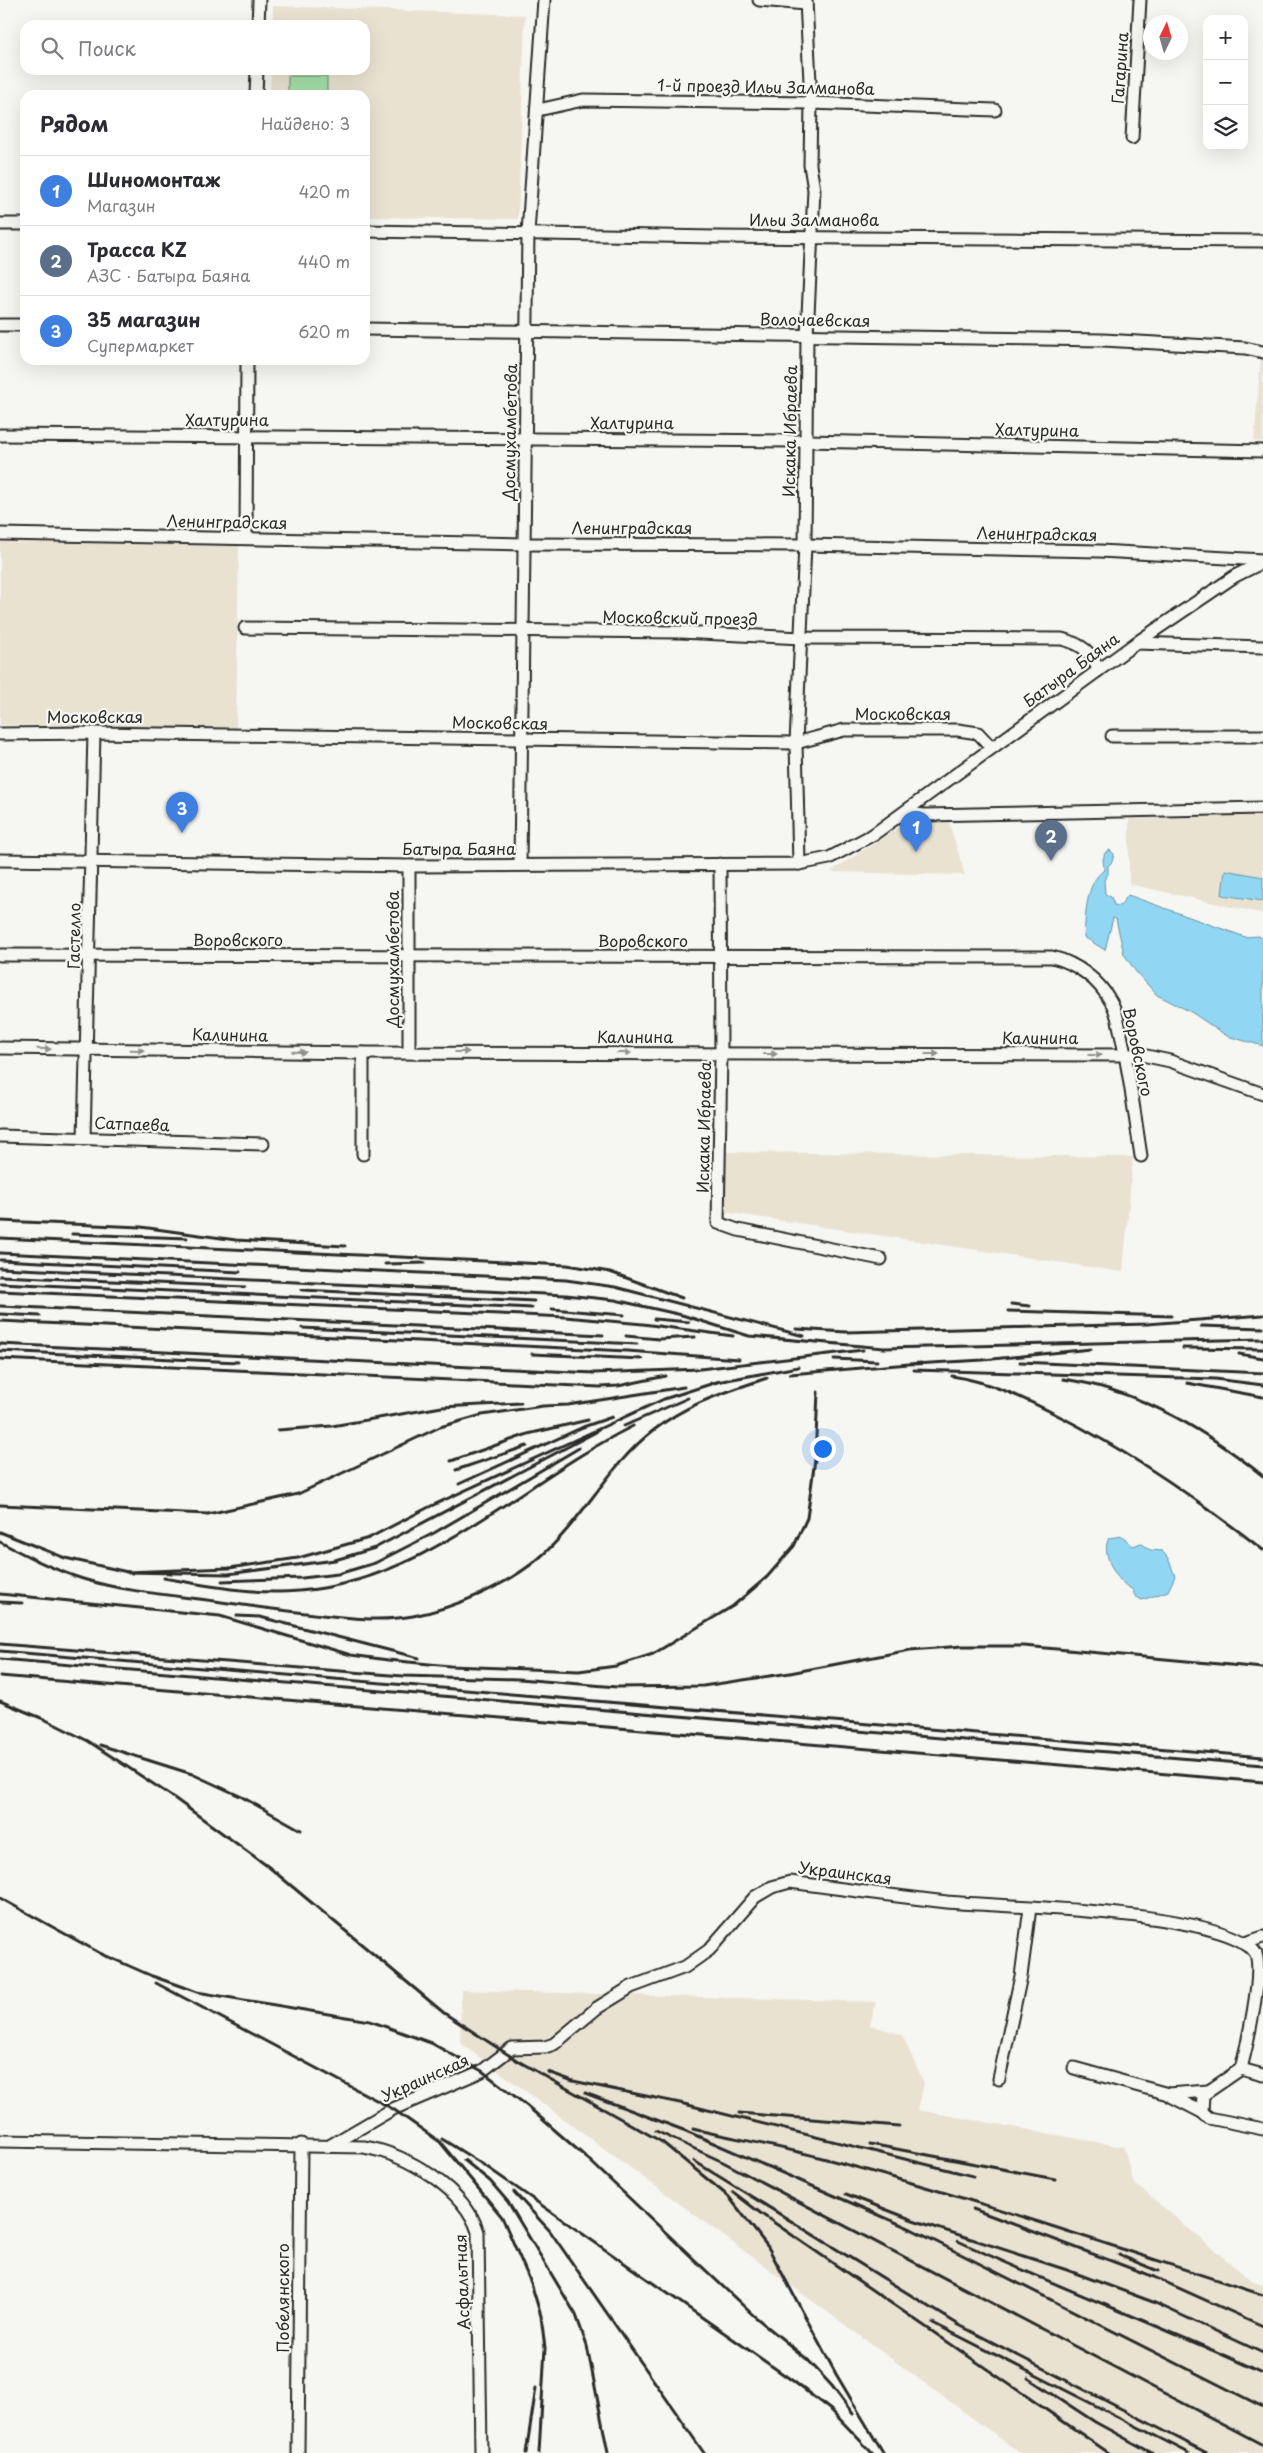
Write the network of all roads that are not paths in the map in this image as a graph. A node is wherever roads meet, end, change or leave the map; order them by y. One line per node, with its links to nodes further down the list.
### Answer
1 (259, 0): 6 (street)
2 (544, 0): 10 (street, Досмухамбетова)
3 (758, 0): 5 (street)
4 (1140, 0): 12 (street, Гагарина)
5 (806, 2): 9 (street, Искака Ибраева)
6 (258, 20)
7 (256, 75): 8 (street)
8 (256, 90)
9 (810, 103): 10 (street, 1-й проезд Ильи Залманова); 11 (street, 1-й проезд Ильи Залманова); 17 (street, Искака Ибраева)
10 (538, 110): 16 (street, Досмухамбетова)
11 (995, 110)
12 (1132, 138)
13 (0, 224): 14 (street)
14 (20, 224)
15 (370, 230): 16 (street, Ильи Залманова)
16 (528, 232): 17 (street, Ильи Залманова); 22 (street, Досмухамбетова)
17 (812, 236): 18 (street, Ильи Залманова); 23 (street, Искака Ибраева)
18 (1263, 241)
19 (0, 325): 20 (street)
20 (20, 325)
21 (370, 329): 22 (street, Волочаевская)
22 (527, 332): 23 (street, Волочаевская); 28 (street, Досмухамбетова)
23 (807, 336): 24 (street, Волочаевская); 29 (street, Искака Ибраева)
24 (1263, 352)
25 (247, 365): 27 (street)
26 (0, 435): 27 (street, Халтурина)
27 (246, 436): 28 (street, Халтурина); 32 (street)
28 (526, 438): 29 (street, Халтурина); 33 (street, Досмухамбетова)
29 (806, 441): 30 (street, Халтурина); 34 (street, Искака Ибраева)
30 (1263, 451)
31 (0, 534): 32 (street, Ленинградская)
32 (246, 538): 33 (street, Ленинградская)
33 (525, 544): 34 (street, Ленинградская); 37 (street, Досмухамбетова)
34 (805, 545): 35 (street, Ленинградская); 38 (street, Искака Ибраева)
35 (1263, 561): 39 (street, Батыра Баяна)
36 (245, 628): 37 (street, Московский проезд)
37 (524, 631): 38 (street, Московский проезд); 46 (street, Досмухамбетова)
38 (802, 638): 41 (street, Московский проезд); 47 (street, Искака Ибраева)
39 (1136, 643): 40 (street); 41 (street, Батыра Баяна)
40 (1263, 647)
41 (1098, 671): 48 (street, Батыра Баяна)
42 (94, 733): 43 (street, Московская); 46 (street, Московская); 52 (street, Гастелло)
43 (0, 734)
44 (1112, 736): 45 (street)
45 (1263, 736)
46 (522, 739): 47 (street, Московская); 55 (street, Досмухамбетова)
47 (796, 743): 48 (street, Московская); 54 (street, Искака Ибраева)
48 (992, 747): 50 (street, Батыра Баяна)
49 (1263, 808): 50 (street)
50 (904, 813): 54 (street, Батыра Баяна)
51 (0, 860): 52 (street, Батыра Баяна)
52 (91, 862): 56 (street, Батыра Баяна); 58 (street, Гастелло)
53 (720, 864): 54 (street, Батыра Баяна); 55 (street, Батыра Баяна); 60 (street, Искака Ибраева)
54 (799, 864)
55 (520, 865): 56 (street, Батыра Баяна)
56 (409, 866): 59 (street, Досмухамбетова)
57 (0, 955): 58 (street, Воровского)
58 (90, 956): 59 (street, Воровского); 62 (street, Гастелло)
59 (409, 957): 60 (street, Воровского); 63 (street, Досмухамбетова)
60 (720, 957): 65 (street, Искака Ибраева); 66 (street, Воровского)
61 (0, 1048): 62 (street, Калинина, one-way to 62)
62 (88, 1050): 64 (street, Калинина, one-way to 64); 69 (street, Гастелло)
63 (409, 1052): 64 (street, Калинина); 65 (street, Калинина, one-way to 65)
64 (363, 1053): 71 (street)
65 (721, 1054): 66 (street, Калинина, one-way to 66); 73 (street, Искака Ибраева)
66 (1125, 1055): 67 (street, Калинина); 72 (street, Воровского)
67 (1263, 1094)
68 (0, 1136): 69 (street, Сатпаева)
69 (84, 1138): 70 (street, Сатпаева)
70 (263, 1144)
71 (362, 1154)
72 (1141, 1156)
73 (881, 1259)
74 (1030, 1908): 76 (street, Украинская); 80 (street); 87 (street, Украинская)
75 (1263, 1937): 76 (street)
76 (1245, 1943): 78 (street)
77 (1074, 2068): 82 (street)
78 (1241, 2069): 79 (street); 81 (street)
79 (1263, 2075)
80 (999, 2079)
81 (1208, 2091): 82 (street); 83 (street)
82 (1168, 2094): 83 (street)
83 (1202, 2112): 84 (street)
84 (1263, 2129)
85 (0, 2141): 86 (street)
86 (301, 2144): 87 (street, Асфальтная); 88 (street, Побелянского)
87 (330, 2145): 89 (street, Асфальтная)
88 (298, 2453)
89 (481, 2453)

